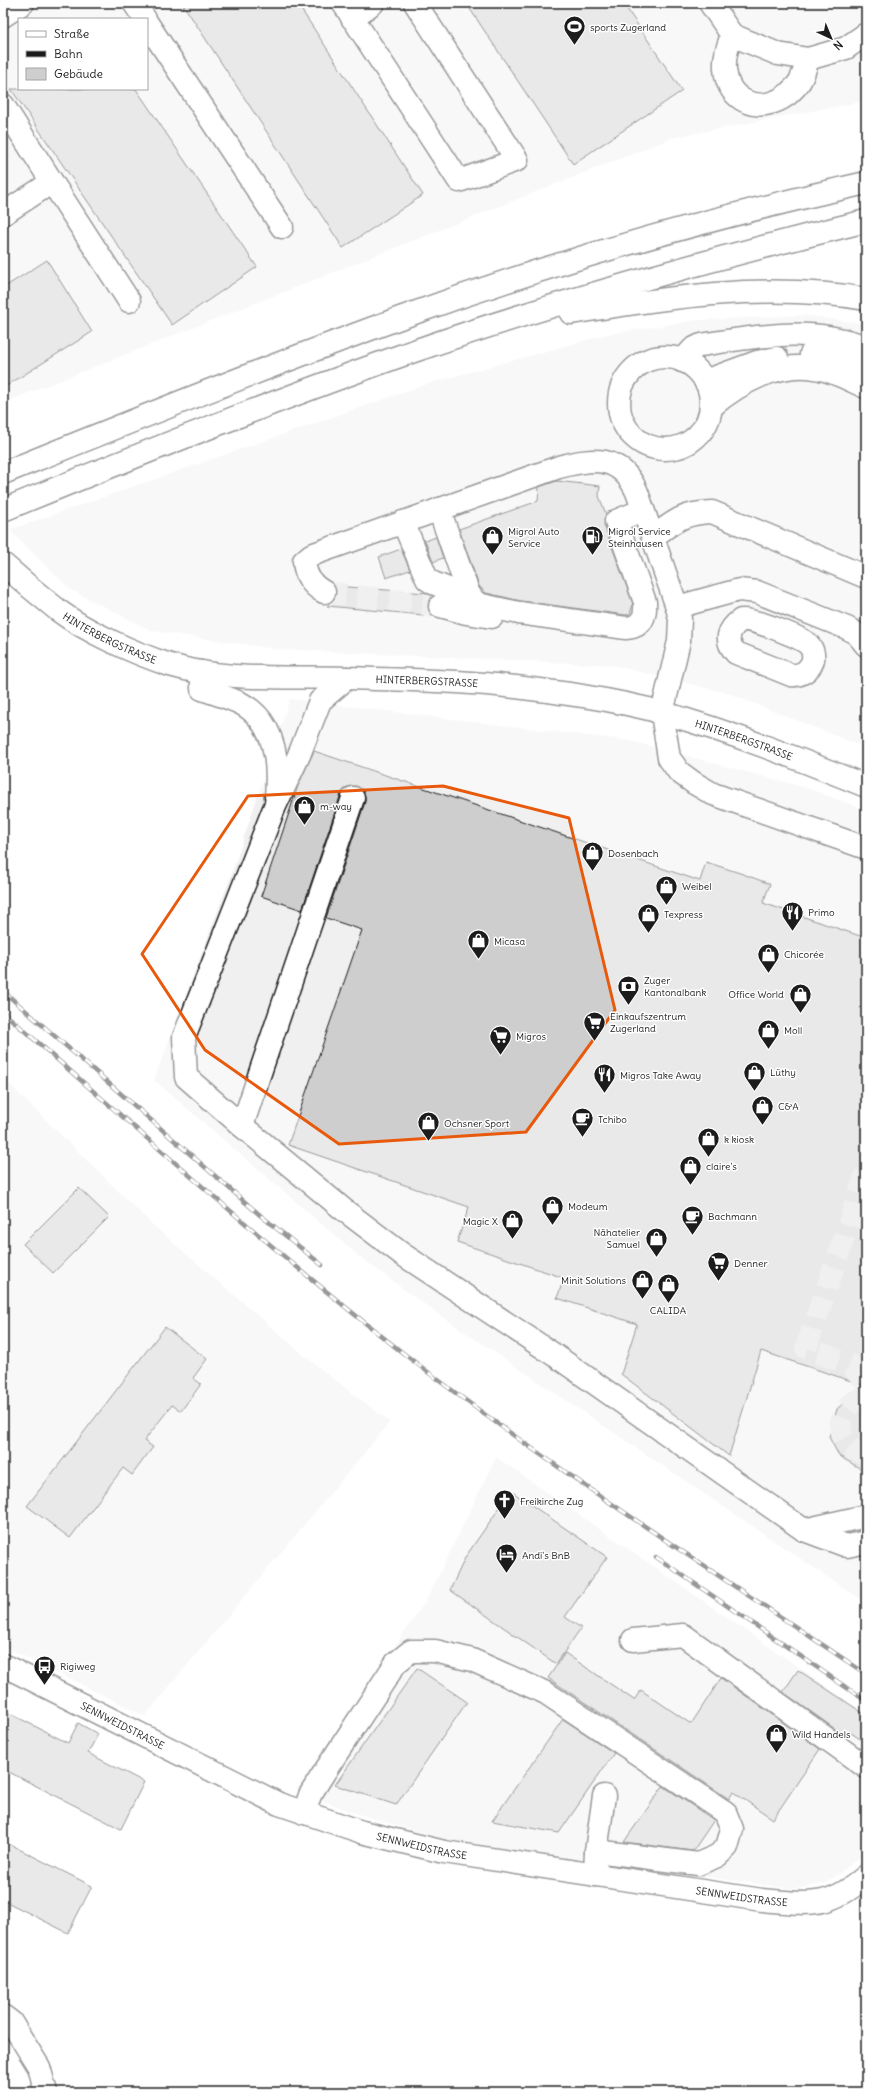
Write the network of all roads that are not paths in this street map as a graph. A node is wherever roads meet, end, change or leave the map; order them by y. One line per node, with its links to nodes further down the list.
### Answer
1 (24, 3): 7 (main road)
2 (134, 3): 8 (main road)
3 (373, 3): 6 (main road)
4 (415, 3): 6 (main road)
5 (710, 3): 11 (main road)
6 (347, 10)
7 (3, 16)
8 (144, 18)
9 (148, 24): 20 (main road)
10 (866, 34): 12 (main road)
11 (732, 35): 12 (main road); 12 (main road)
12 (808, 59)
13 (3, 105): 15 (main road)
14 (866, 170): 19 (main road)
15 (52, 182): 17 (main road); 22 (main road)
16 (866, 184): 19 (main road)
17 (3, 214)
18 (866, 221): 23 (main road)
19 (702, 224): 30 (main road)
20 (282, 227)
21 (866, 299): 23 (main road)
22 (129, 301)
23 (486, 328): 32 (main road)
24 (866, 347): 25 (main road)
25 (682, 360): 27 (main road); 29 (main road)
26 (866, 369): 27 (main road)
27 (705, 381): 29 (main road)
28 (866, 387): 29 (main road)
29 (711, 407)
30 (3, 473)
31 (439, 509): 33 (main road); 34 (main road); 39 (main road)
32 (3, 510)
33 (643, 510): 35 (main road); 43 (main road)
34 (403, 522): 38 (main road); 39 (main road)
35 (653, 537): 37 (main road); 41 (main road)
36 (3, 564): 46 (main road, HINTERBERGSTRASSE)
37 (866, 577)
38 (324, 592)
39 (471, 598): 43 (main road)
40 (440, 606): 43 (main road)
41 (677, 606): 42 (main road); 48 (main road)
42 (811, 613): 44 (main road); 45 (main road)
43 (519, 614)
44 (800, 640)
45 (866, 645)
46 (202, 672): 47 (main road, HINTERBERGSTRASSE); 51 (main road)
47 (347, 678): 48 (main road, HINTERBERGSTRASSE); 51 (main road)
48 (662, 712): 49 (main road, HINTERBERGSTRASSE); 52 (main road)
49 (866, 786)
50 (353, 798): 53 (main road)
51 (275, 806): 53 (main road)
52 (866, 848)
53 (242, 1126): 55 (main road)
54 (866, 1516): 55 (main road)
55 (804, 1530): 56 (main road)
56 (866, 1542)
57 (633, 1640): 59 (main road)
58 (3, 1665): 61 (main road, SENNWEIDSTRASSE)
59 (866, 1767)
60 (604, 1796): 62 (main road)
61 (304, 1813): 62 (main road); 63 (main road, SENNWEIDSTRASSE)
62 (596, 1851): 63 (main road)
63 (595, 1875): 64 (main road, SENNWEIDSTRASSE)
64 (866, 1876)
65 (3, 2016): 66 (main road)
66 (46, 2092)

